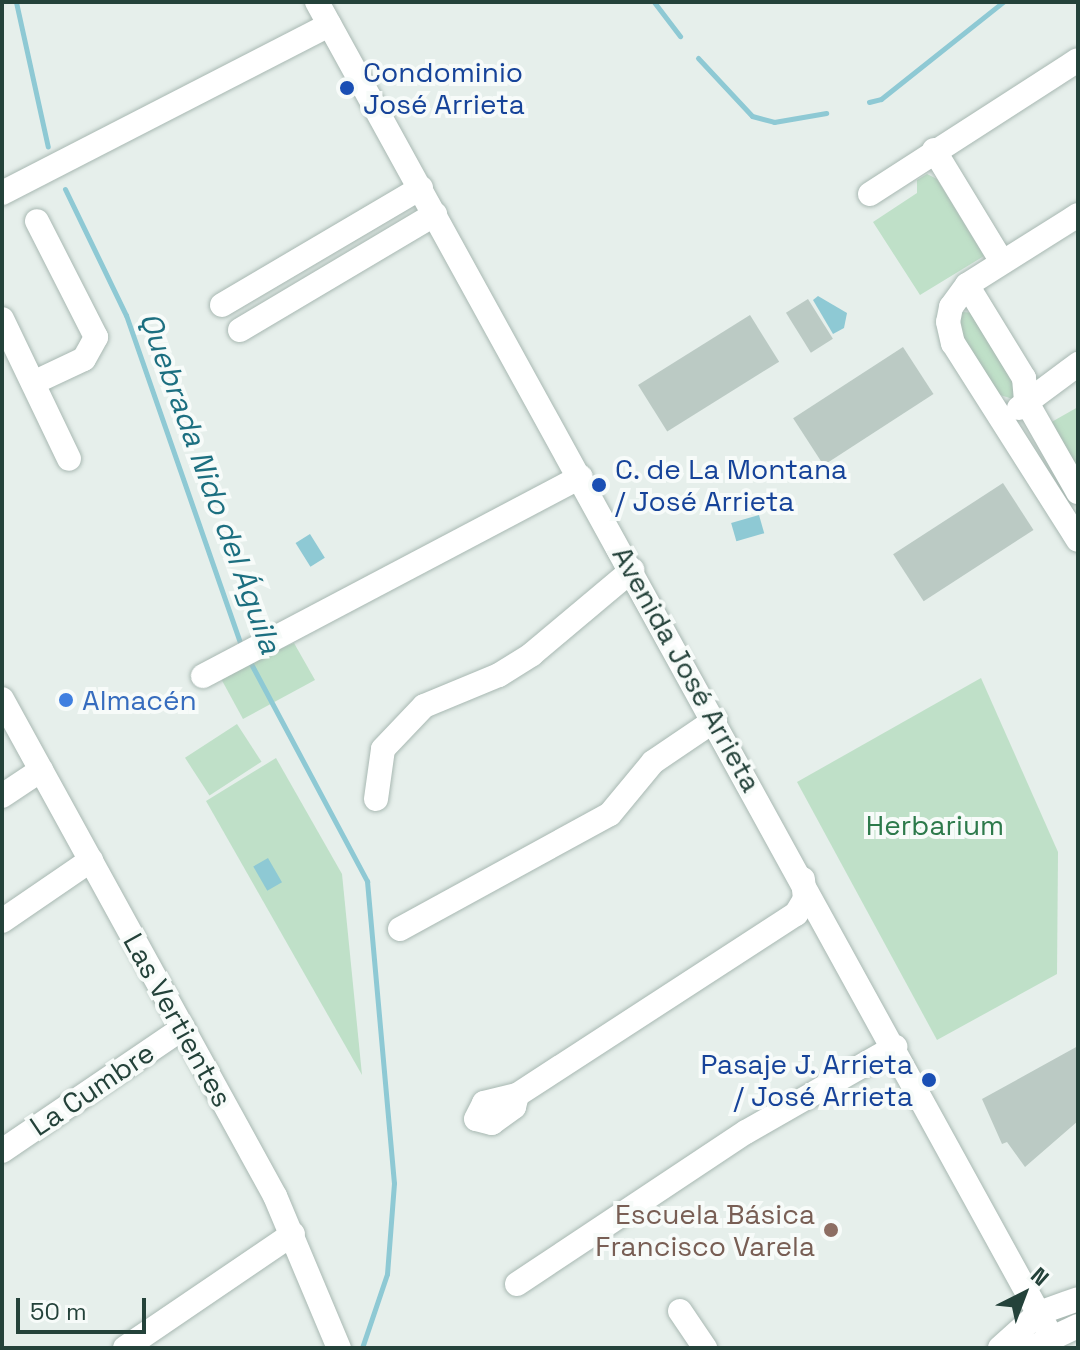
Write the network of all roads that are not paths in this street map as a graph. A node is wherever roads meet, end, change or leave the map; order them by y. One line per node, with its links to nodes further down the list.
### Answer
1 (317, 2): 2 (street, Avenida José Arrieta)
2 (329, 25): 5 (street, Avenida José Arrieta); 6 (street)
3 (1078, 60): 4 (street)
4 (934, 150): 7 (street); 11 (street)
5 (421, 188): 8 (street, Avenida José Arrieta); 13 (street)
6 (2, 193)
7 (870, 194)
8 (435, 214): 15 (street); 21 (street, Avenida José Arrieta)
9 (1078, 215): 11 (street)
10 (37, 221): 17 (street)
11 (1002, 262): 12 (street)
12 (967, 285): 18 (street); 19 (street)
13 (222, 305)
14 (2, 319): 17 (street)
15 (240, 330)
16 (1077, 368): 18 (street)
17 (33, 383): 20 (street)
18 (1026, 401): 19 (street); 22 (street)
19 (1006, 420): 23 (street)
20 (69, 459)
21 (581, 477): 24 (street, Avenida José Arrieta); 25 (street)
22 (1078, 492)
23 (1078, 540)
24 (632, 570): 27 (street, Avenida José Arrieta); 30 (street)
25 (203, 676)
26 (2, 699): 28 (street, Las Vertientes)
27 (715, 720): 32 (street, Avenida José Arrieta); 35 (street)
28 (41, 770): 29 (street); 31 (street, Las Vertientes)
29 (2, 796)
30 (376, 799)
31 (91, 860): 34 (street); 37 (street, Las Vertientes)
32 (803, 879): 33 (street); 36 (street, Avenida José Arrieta)
33 (796, 914): 36 (street); 39 (street)
34 (2, 921)
35 (400, 929)
36 (831, 929): 38 (street, Avenida José Arrieta)
37 (183, 1028): 40 (street, La Cumbre); 41 (street, Las Vertientes)
38 (895, 1047): 42 (street); 45 (street, Avenida José Arrieta)
39 (517, 1095)
40 (2, 1151)
41 (293, 1234): 48 (street); 49 (street, Las Vertientes)
42 (517, 1284)
43 (1078, 1299): 45 (street)
44 (680, 1311): 50 (street)
45 (1039, 1313): 47 (street, Avenida José Arrieta); 51 (street)
46 (1078, 1326): 47 (street)
47 (1041, 1343)
48 (125, 1348)
49 (339, 1348)
50 (705, 1348)
51 (1000, 1348)

